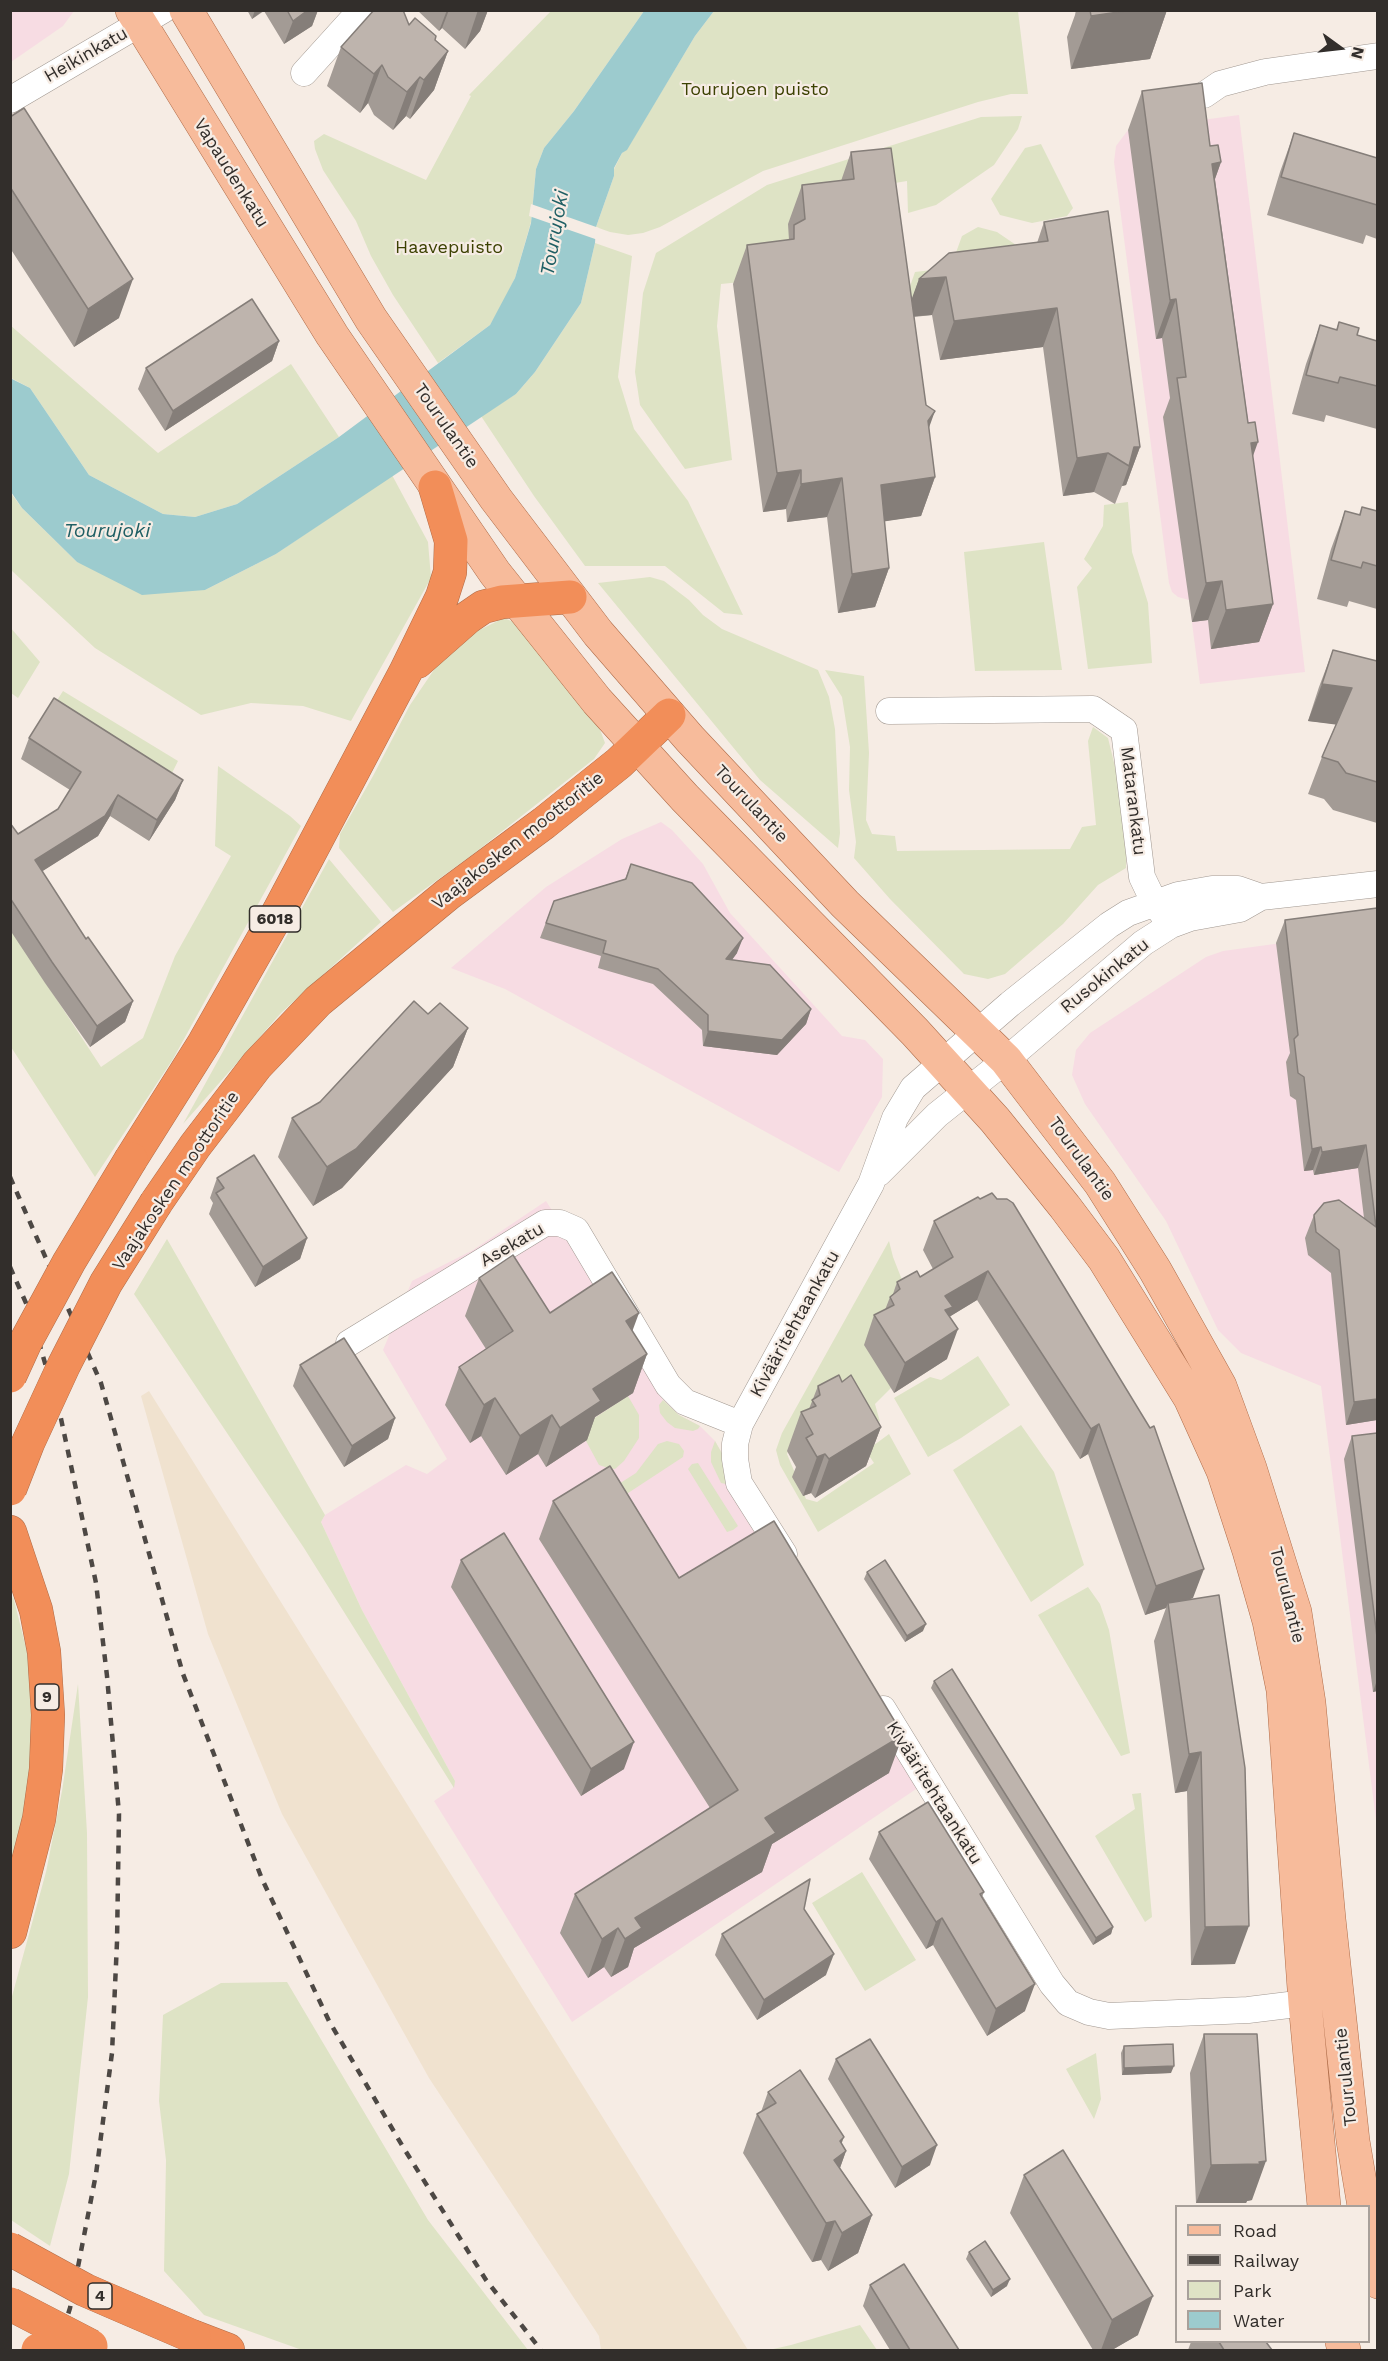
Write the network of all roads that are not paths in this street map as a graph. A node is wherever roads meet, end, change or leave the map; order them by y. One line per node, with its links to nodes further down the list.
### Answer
1 (186, 10): 10 (main road, Tourulantie)
2 (361, 10): 5 (street)
3 (145, 15): 7 (street, Heikinkatu); 8 (main road, Vapaudenkatu)
4 (1377, 56): 6 (street)
5 (304, 73)
6 (1204, 95)
7 (10, 100)
8 (435, 487): 9 (highway, 6018)
9 (458, 536): 11 (main road, Tourulantie); 12 (highway, 6018)
10 (570, 597): 11 (highway); 14 (main road, Tourulantie)
11 (518, 601): 12 (highway); 15 (main road, Tourulantie)
12 (406, 672): 26 (highway, 6018, bridge)
13 (889, 711): 18 (street, Matarankatu)
14 (669, 715): 15 (highway, Vaajakosken moottoritie); 20 (main road, Tourulantie)
15 (638, 746): 22 (main road, Tourulantie); 28 (highway, Vaajakosken moottoritie, bridge)
16 (1377, 884): 17 (street, Rusokinkatu)
17 (1261, 897): 18 (street, Rusokinkatu); 19 (street, Rusokinkatu)
18 (1154, 902): 19 (street, Matarankatu); 20 (street, Rusokinkatu)
19 (1171, 925): 21 (street, Rusokinkatu)
20 (978, 1031): 21 (main road, Tourulantie); 22 (street, Kivääritehtaankatu)
21 (1006, 1060): 23 (street, Rusokinkatu); 35 (main road, Tourulantie)
22 (943, 1062): 23 (main road, Tourulantie); 24 (street, Kivääritehtaankatu)
23 (969, 1090): 24 (street, Kivääritehtaankatu); 33 (main road, Tourulantie)
24 (873, 1179): 27 (street, Kivääritehtaankatu)
25 (349, 1344): 27 (street, Asekatu)
26 (10, 1376)
27 (740, 1424): 30 (street, Kivääritehtaankatu)
28 (10, 1489)
29 (10, 1532): 32 (highway, 9)
30 (800, 1577)
31 (868, 1685): 33 (street, Kivääritehtaankatu)
32 (10, 1932)
33 (1305, 2003): 34 (main road, Tourulantie)
34 (1324, 2205)
35 (1364, 2205)
36 (1370, 2242): 38 (main road)
37 (10, 2249): 42 (highway, 4, bridge)
38 (1377, 2282)
39 (10, 2304): 40 (highway, bridge)
40 (97, 2348): 41 (highway, bridge)
41 (38, 2350)
42 (228, 2350)

